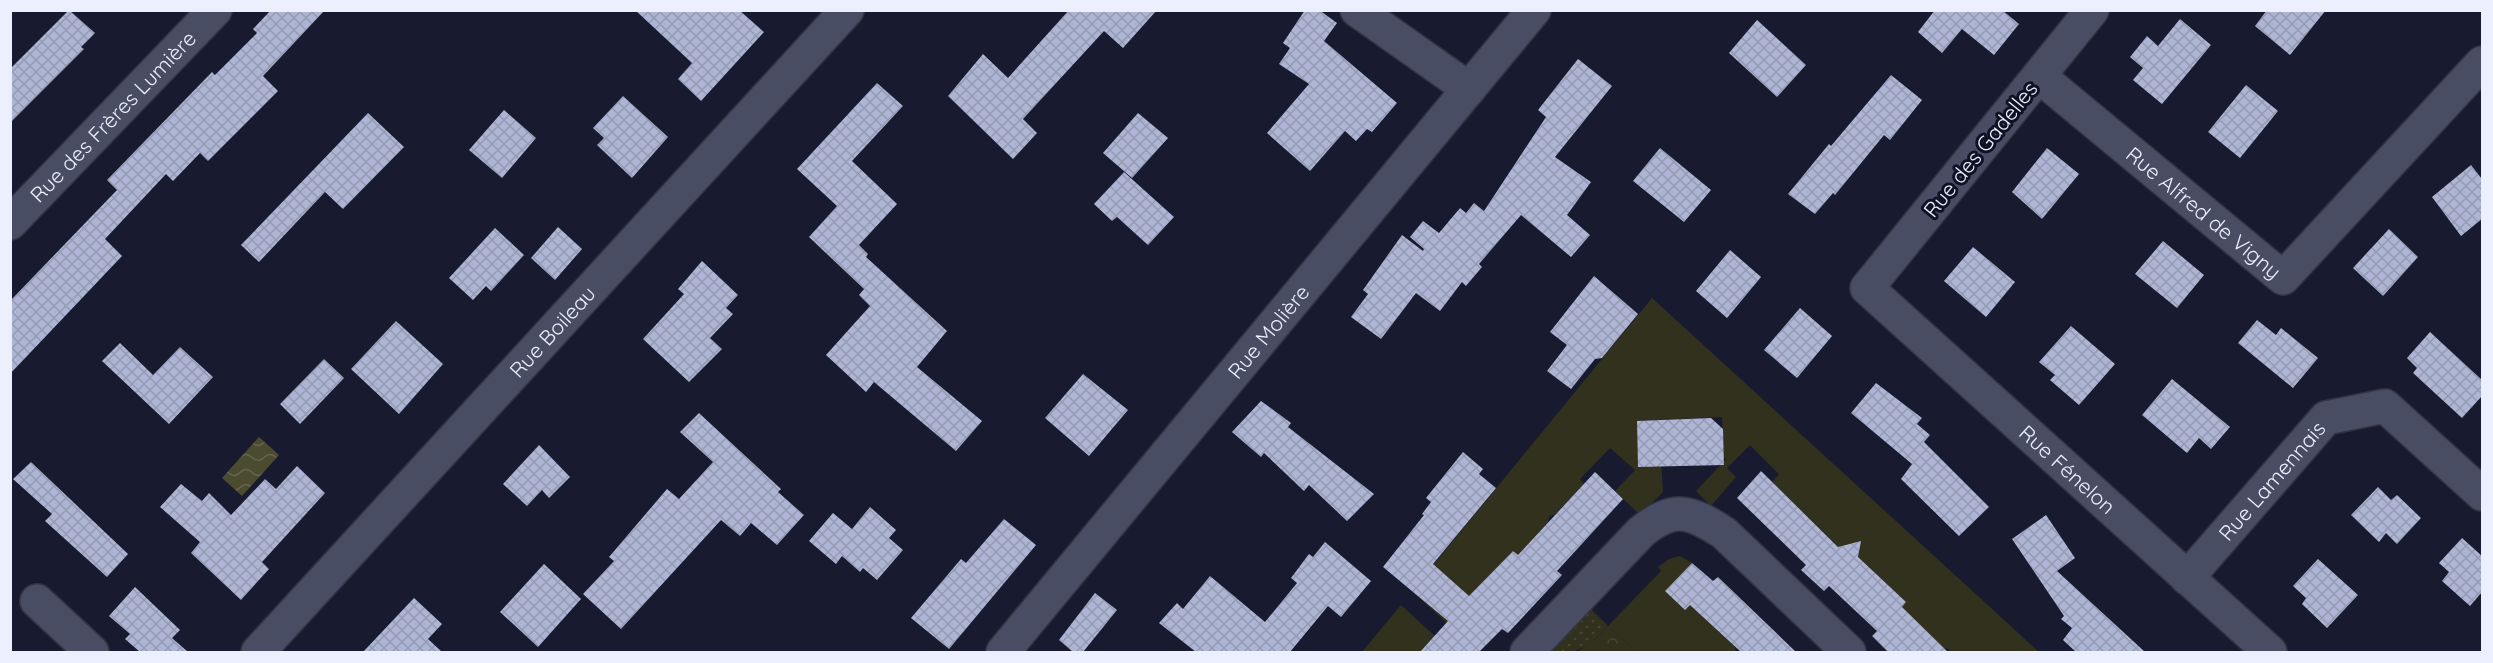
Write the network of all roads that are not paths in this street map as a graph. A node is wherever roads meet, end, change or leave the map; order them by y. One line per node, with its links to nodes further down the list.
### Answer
1 (216, 10): 9 (street, Rue des Frères Lumière)
2 (847, 10): 15 (street, Rue Boileau)
3 (1357, 10): 8 (street)
4 (1534, 10): 8 (street, Rue Molière)
5 (2092, 10): 7 (street, Rue des Gadelles)
6 (2482, 63): 7 (street, Rue Alfred de Vigny)
7 (2039, 76): 10 (street, Rue des Gadelles)
8 (1469, 89): 16 (street, Rue Molière)
9 (10, 223)
10 (1867, 288): 12 (street, Rue Fénelon)
11 (2482, 494): 12 (street, Rue Lamennais)
12 (2187, 578): 19 (street, Rue Fénelon)
13 (37, 601): 14 (street)
14 (92, 652)
15 (258, 652)
16 (1003, 652)
17 (1527, 652): 18 (street)
18 (1849, 652)
19 (2270, 652)

